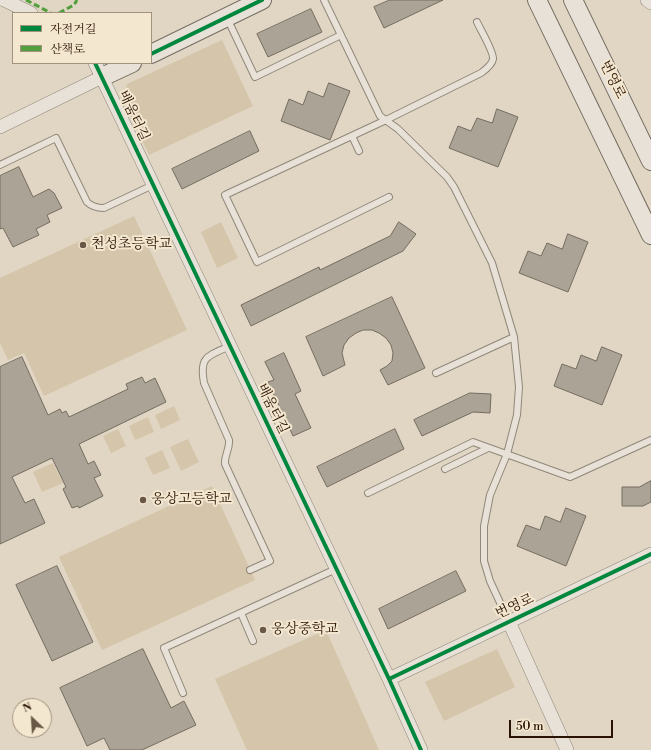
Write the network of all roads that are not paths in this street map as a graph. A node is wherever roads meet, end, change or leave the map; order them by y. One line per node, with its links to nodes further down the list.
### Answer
1 (4, 0): 8 (street)
2 (262, 0): 9 (main road)
3 (324, 0): 11 (lane)
4 (537, 0): 23 (main road)
5 (574, 0): 19 (main road, 번영로)
6 (647, 0): 7 (street)
7 (651, 3)
8 (29, 12)
9 (227, 17): 11 (lane); 12 (main road)
10 (477, 22): 15 (lane)
11 (341, 35): 15 (lane)
12 (152, 54)
13 (127, 64): 14 (main road)
14 (99, 70): 16 (street); 21 (street, 배움터길)
15 (386, 120): 17 (lane); 24 (lane)
16 (0, 127)
17 (352, 136): 18 (lane); 22 (lane)
18 (359, 151)
19 (651, 161)
20 (0, 165): 21 (lane)
21 (153, 185): 25 (street, 배움터길)
22 (389, 197)
23 (651, 235)
24 (514, 337): 26 (lane); 29 (lane)
25 (230, 346): 33 (street, 배움터길); 34 (lane)
26 (436, 373)
27 (651, 440): 29 (lane)
28 (488, 448): 29 (lane); 30 (lane); 31 (lane)
29 (507, 454): 36 (lane)
30 (445, 469)
31 (368, 493)
32 (651, 554): 36 (street, 번영로)
33 (336, 569): 35 (lane); 38 (street, 배움터길)
34 (250, 570)
35 (241, 613): 37 (lane); 39 (lane)
36 (509, 622): 38 (street, 번영로); 41 (street)
37 (253, 641)
38 (389, 679): 40 (street, 배움터길)
39 (183, 693)
40 (421, 750)
41 (567, 750)

